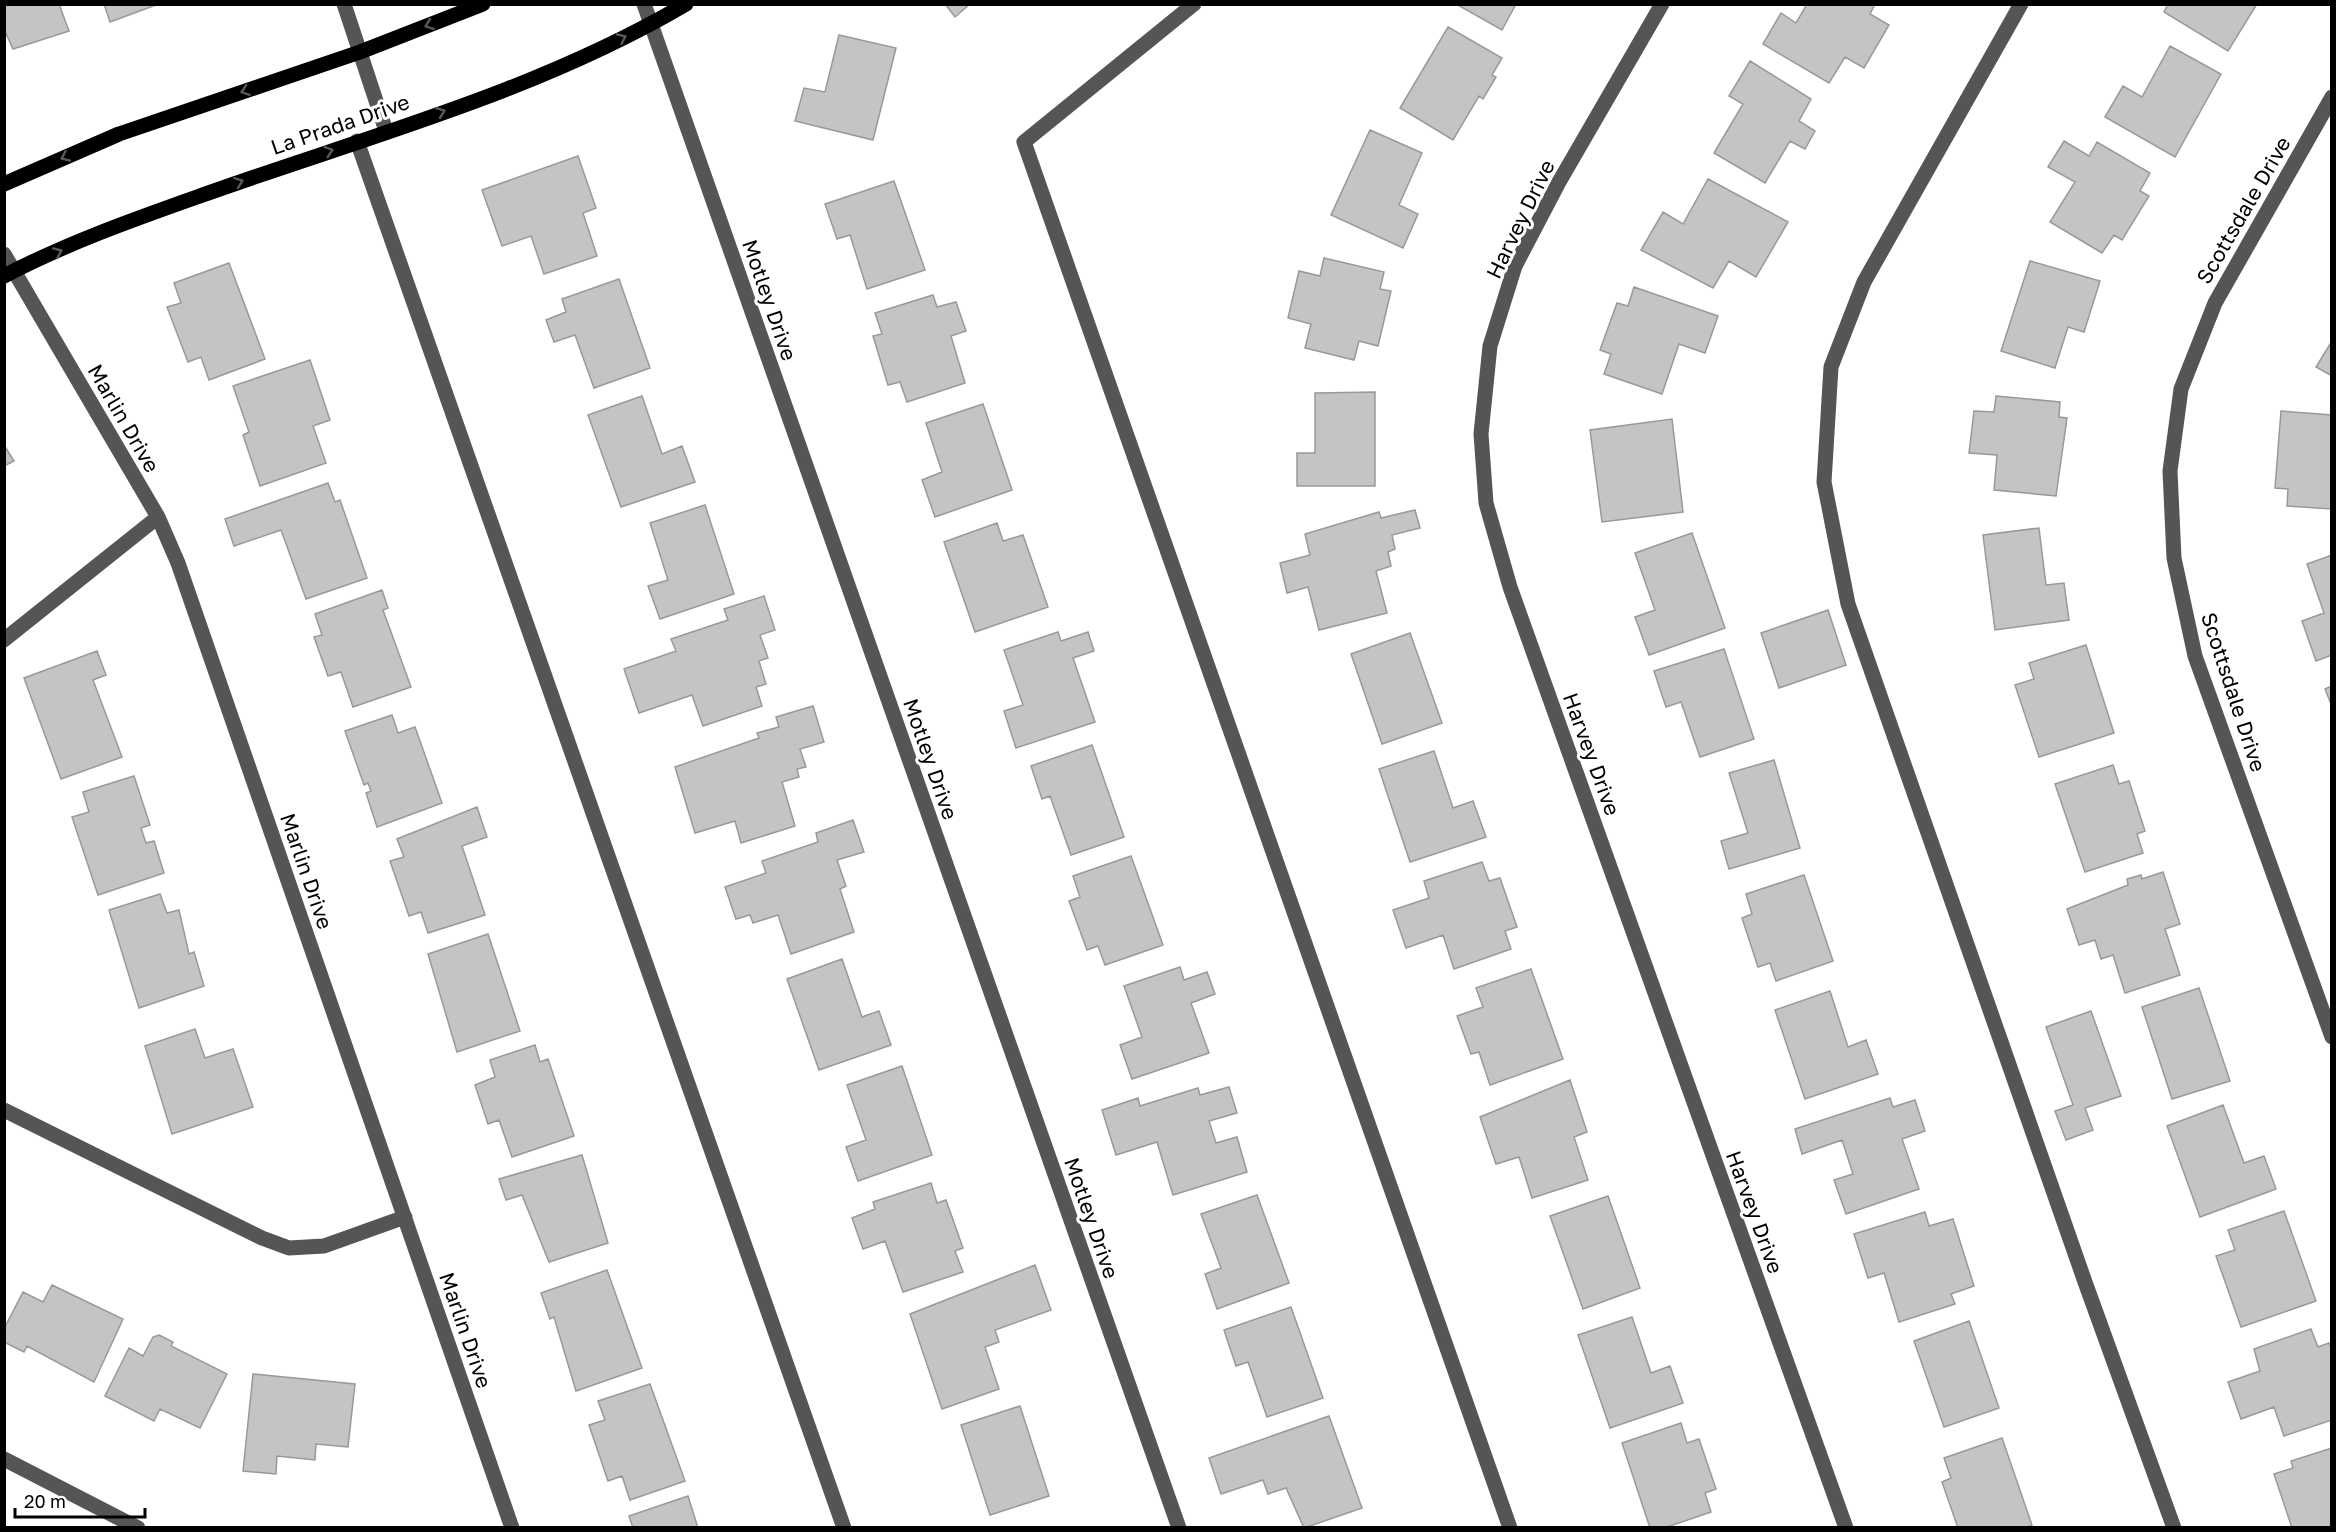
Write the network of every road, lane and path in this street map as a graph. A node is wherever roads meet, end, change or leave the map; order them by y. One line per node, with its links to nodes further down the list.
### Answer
1 (344, 4): 9 (street)
2 (483, 4): 9 (main road, one-way to 9)
3 (644, 4): 8 (street, Motley Drive)
4 (686, 4): 8 (main road, La Prada Drive)
5 (1194, 4): 26 (street)
6 (1662, 4): 27 (street, Harvey Drive)
7 (2021, 4): 28 (street)
8 (651, 25): 11 (main road, La Prada Drive, one-way to 8); 25 (street, Motley Drive)
9 (360, 52): 11 (street); 13 (main road, one-way to 13)
10 (2331, 97): 18 (street, Scottsdale Drive)
11 (386, 131): 12 (main road, La Prada Drive)
12 (357, 141): 15 (main road, La Prada Drive, one-way to 12); 24 (street)
13 (4, 184)
14 (4, 254): 15 (street, Marlin Drive)
15 (9, 274): 16 (street, Marlin Drive)
16 (158, 517): 17 (street); 20 (street, Marlin Drive)
17 (4, 640)
18 (2331, 1036)
19 (4, 1110): 20 (street)
20 (405, 1217): 23 (street, Marlin Drive)
21 (4, 1460): 22 (street)
22 (138, 1527)
23 (512, 1527)
24 (844, 1527)
25 (1179, 1527)
26 (1510, 1527)
27 (1845, 1527)
28 (2174, 1527)

